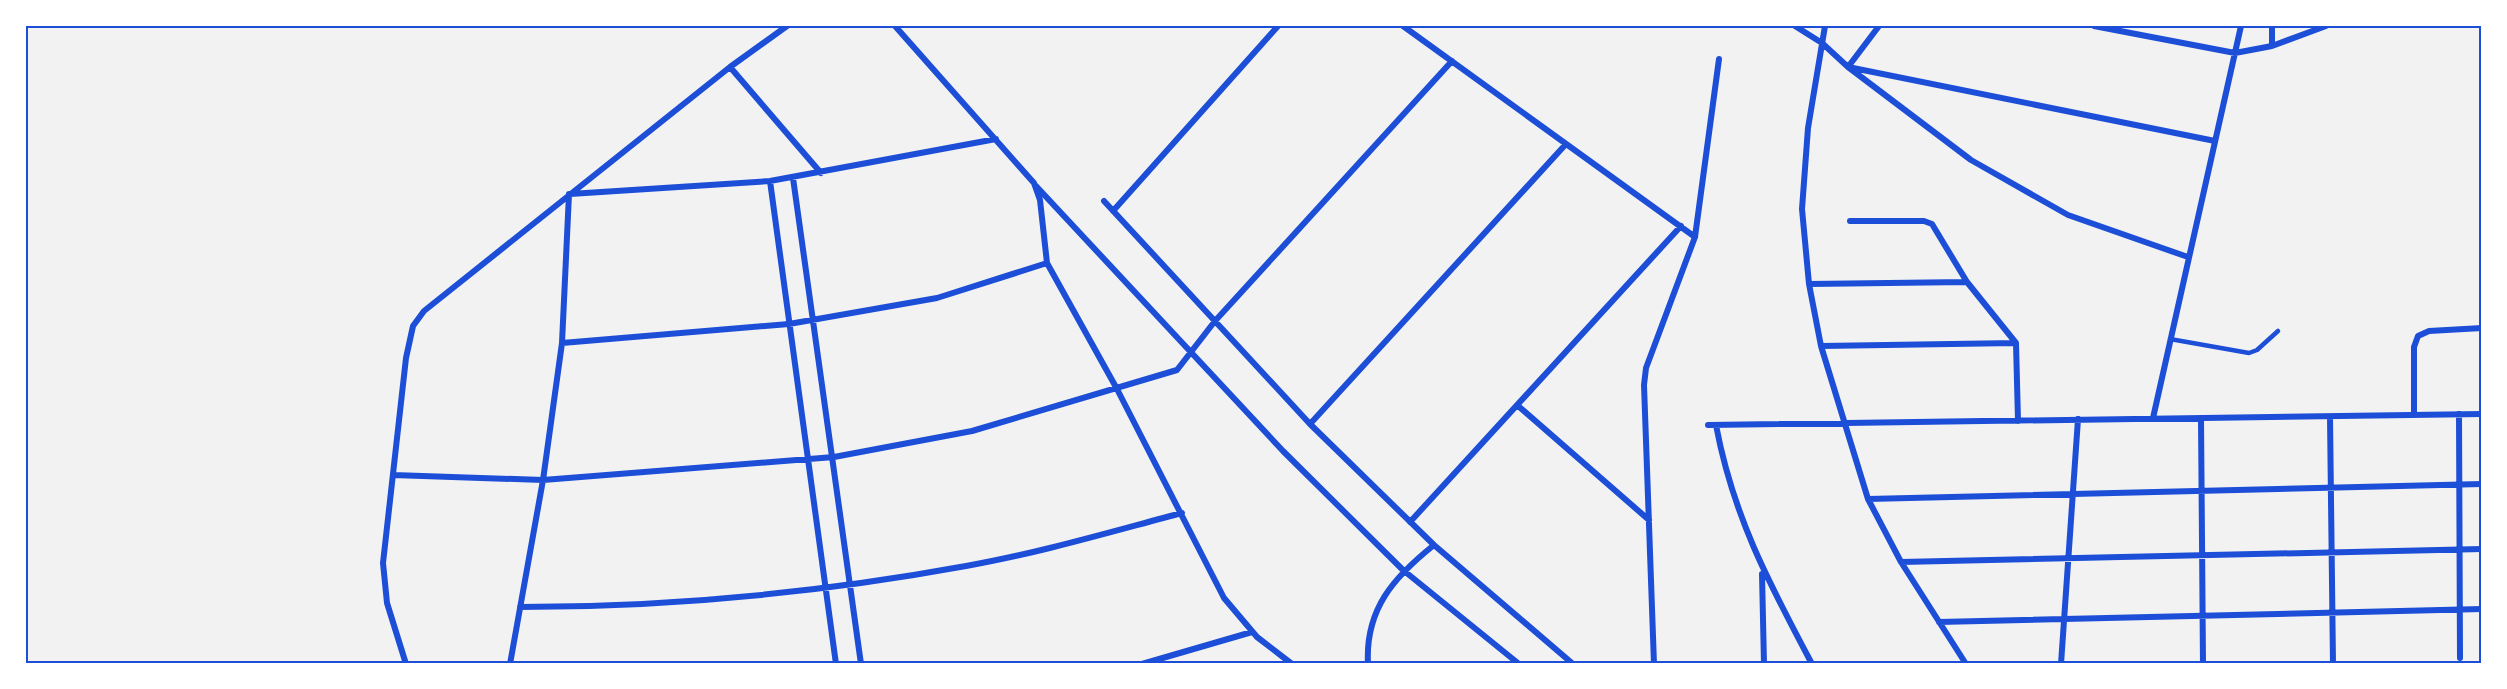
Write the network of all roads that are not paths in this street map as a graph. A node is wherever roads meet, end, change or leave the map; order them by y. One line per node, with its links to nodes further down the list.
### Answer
1 (787, 26): 17 (street)
2 (895, 26): 19 (street)
3 (1278, 26): 28 (street)
4 (1403, 26): 16 (street)
5 (1795, 26): 12 (street)
6 (1825, 26): 12 (street)
7 (1879, 26): 18 (street)
8 (2094, 26): 14 (street)
9 (2241, 26): 14 (street)
10 (2272, 26): 13 (street)
11 (2326, 26): 13 (street)
12 (1822, 43): 18 (street); 35 (street)
13 (2272, 46): 14 (street)
14 (2235, 53): 20 (street)
15 (1719, 59): 31 (street)
16 (1452, 61): 21 (street); 37 (street)
17 (730, 67): 22 (street); 26 (street)
18 (1848, 67): 20 (street); 32 (street)
19 (996, 139): 22 (street); 25 (street)
20 (2215, 141): 32 (street)
21 (1566, 144): 30 (street); 57 (street)
22 (821, 173): 23 (street)
23 (793, 178): 24 (street); 36 (street)
24 (770, 181): 26 (street); 38 (street)
25 (1034, 183): 33 (street); 45 (street)
26 (569, 194): 42 (street); 62 (street)
27 (1104, 201): 28 (street)
28 (1113, 211): 37 (street)
29 (1850, 221): 34 (street)
30 (1681, 226): 31 (street); 47 (street)
31 (1695, 237): 71 (street)
32 (2188, 257): 41 (street)
33 (1047, 263): 36 (street); 46 (street)
34 (1967, 282): 35 (street); 43 (street)
35 (1809, 284): 44 (street)
36 (814, 320): 38 (street); 60 (street)
37 (1215, 321): 45 (street); 57 (street)
38 (789, 324): 42 (street); 61 (street)
39 (2481, 328): 50 (street)
40 (2278, 332): 41 (lane)
41 (2170, 339): 52 (street)
42 (562, 343): 63 (street)
43 (2016, 343): 44 (street); 55 (street)
44 (1821, 346): 56 (street)
45 (1191, 353): 46 (street); 80 (street)
46 (1117, 389): 60 (street); 70 (street)
47 (1517, 405): 71 (street); 72 (street)
48 (2459, 414): 49 (street); 50 (street); 65 (street)
49 (2481, 414)
50 (2414, 415): 51 (street)
51 (2330, 417): 53 (street); 66 (street)
52 (2153, 418): 53 (street); 54 (street)
53 (2201, 418): 67 (street)
54 (2078, 420): 55 (street); 68 (street)
55 (2019, 421): 56 (street)
56 (1843, 423): 59 (street); 69 (street)
57 (1310, 424): 72 (street)
58 (1708, 425): 59 (street)
59 (1716, 425): 81 (street)
60 (834, 457): 61 (street); 82 (street)
61 (807, 461): 63 (street); 83 (street)
62 (393, 475): 63 (street); 93 (street)
63 (543, 480): 84 (street)
64 (2481, 484): 65 (street)
65 (2460, 485): 66 (street); 74 (street)
66 (2331, 488): 67 (street); 76 (street)
67 (2204, 491): 68 (street); 77 (street)
68 (2071, 494): 69 (street); 78 (street)
69 (1868, 499): 79 (street)
70 (1182, 513): 82 (street); 91 (street)
71 (1649, 520): 102 (street)
72 (1410, 522): 73 (street)
73 (1434, 545): 80 (street); 101 (street)
74 (2461, 549): 75 (street); 76 (street); 86 (street)
75 (2481, 549)
76 (2332, 552): 77 (street); 87 (street)
77 (2204, 555): 78 (street); 88 (street)
78 (2068, 558): 79 (street); 89 (street)
79 (1900, 562): 90 (street)
80 (1403, 570): 99 (street); 100 (street)
81 (1762, 571): 103 (street); 104 (street)
82 (850, 585): 83 (street); 96 (street)
83 (826, 589): 84 (street); 95 (street)
84 (520, 607): 94 (street)
85 (2481, 609): 86 (street)
86 (2461, 610): 87 (street); 92 (street)
87 (2332, 613): 88 (street); 108 (street)
88 (2204, 616): 89 (street); 107 (street)
89 (2064, 619): 90 (street); 106 (street)
90 (1939, 622): 105 (street)
91 (1252, 633): 97 (street); 98 (street)
92 (2460, 658)
93 (406, 663)
94 (510, 663)
95 (836, 663)
96 (861, 663)
97 (1142, 663)
98 (1292, 663)
99 (1368, 663)
100 (1519, 663)
101 (1573, 663)
102 (1654, 663)
103 (1764, 663)
104 (1812, 663)
105 (1966, 663)
106 (2061, 663)
107 (2203, 663)
108 (2333, 663)

